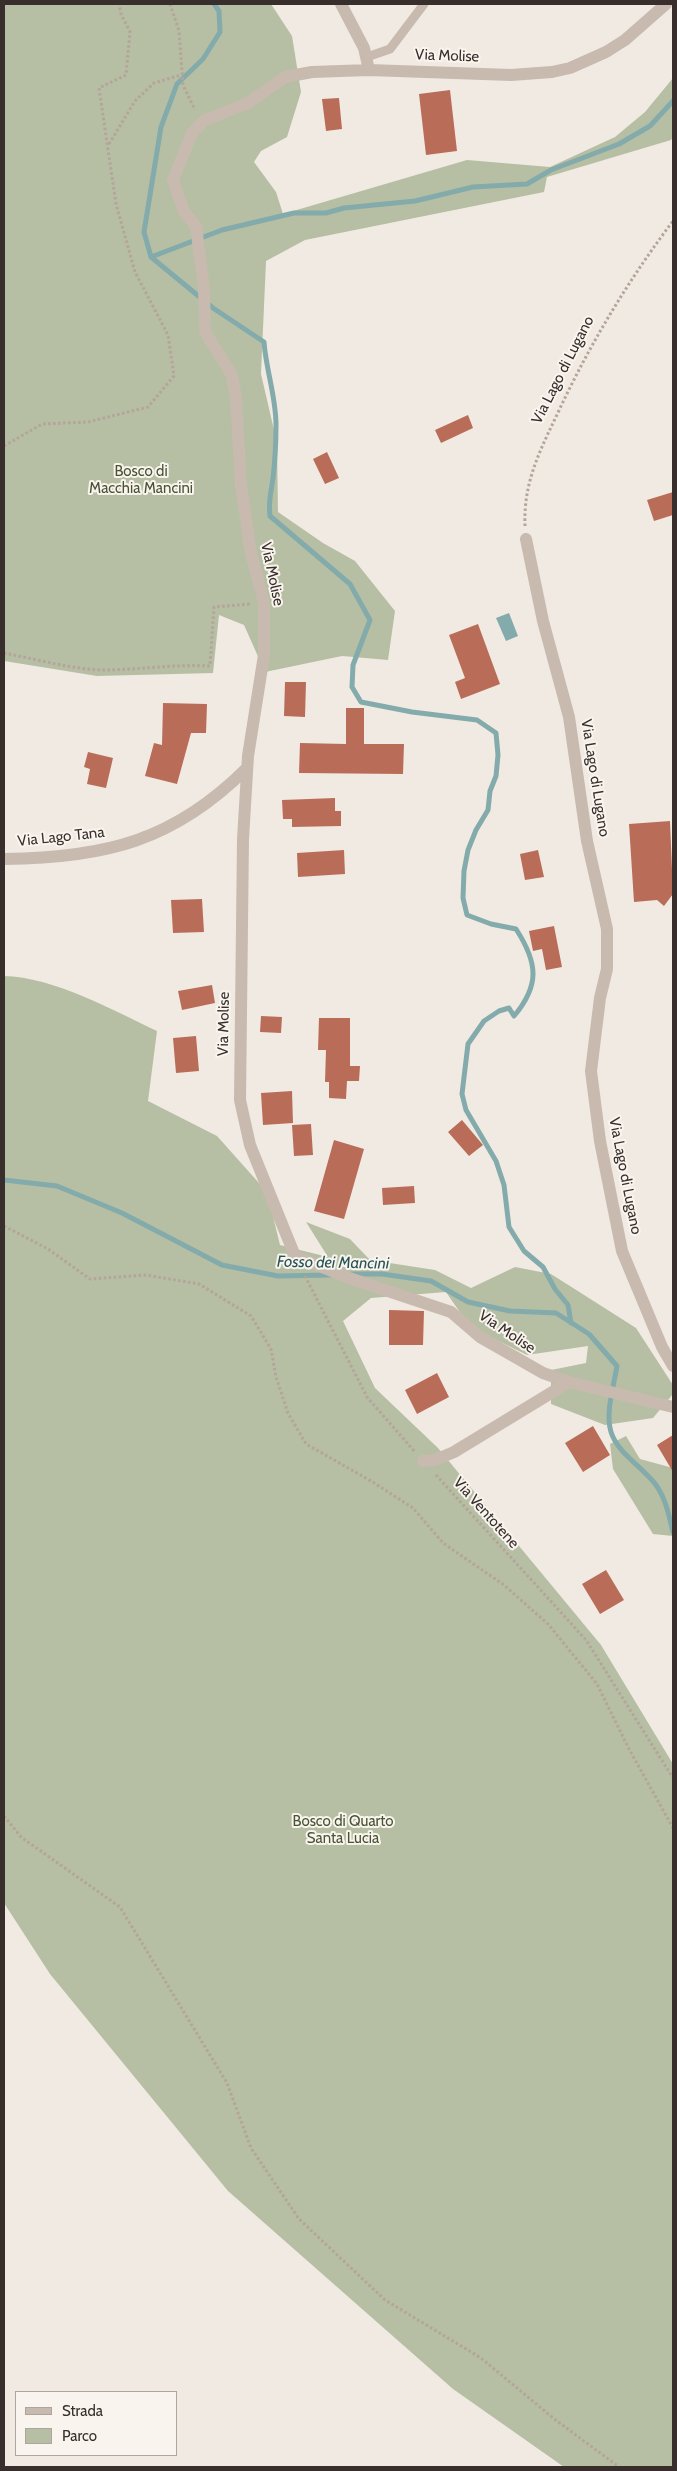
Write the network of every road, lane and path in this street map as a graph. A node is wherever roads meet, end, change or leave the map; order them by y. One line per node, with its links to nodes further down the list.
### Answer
1 (119, 4): 10 (path)
2 (170, 4): 8 (path)
3 (341, 4): 6 (street)
4 (424, 4): 6 (lane)
5 (666, 4): 7 (street, Via Molise)
6 (367, 57): 7 (street)
7 (370, 70): 9 (street, Via Molise)
8 (182, 74): 9 (path); 10 (path)
9 (216, 117): 14 (street, Via Molise)
10 (109, 144): 12 (path)
11 (673, 221): 13 (path, Via Lago di Lugano)
12 (4, 446)
13 (526, 539): 20 (street, Via Lago di Lugano)
14 (264, 603): 15 (path); 16 (street, Via Molise)
15 (4, 653)
16 (247, 768): 17 (street, Via Lago Tana); 19 (street, Via Molise)
17 (4, 859)
18 (4, 1226): 26 (path)
19 (294, 1256): 21 (street, Via Molise); 23 (path, Via Ventotene)
20 (673, 1366)
21 (569, 1382): 22 (street, Via Molise); 23 (street)
22 (673, 1407)
23 (423, 1461): 24 (path, Via Ventotene)
24 (673, 1778)
25 (4, 1816): 27 (path)
26 (673, 1828)
27 (619, 2467)

